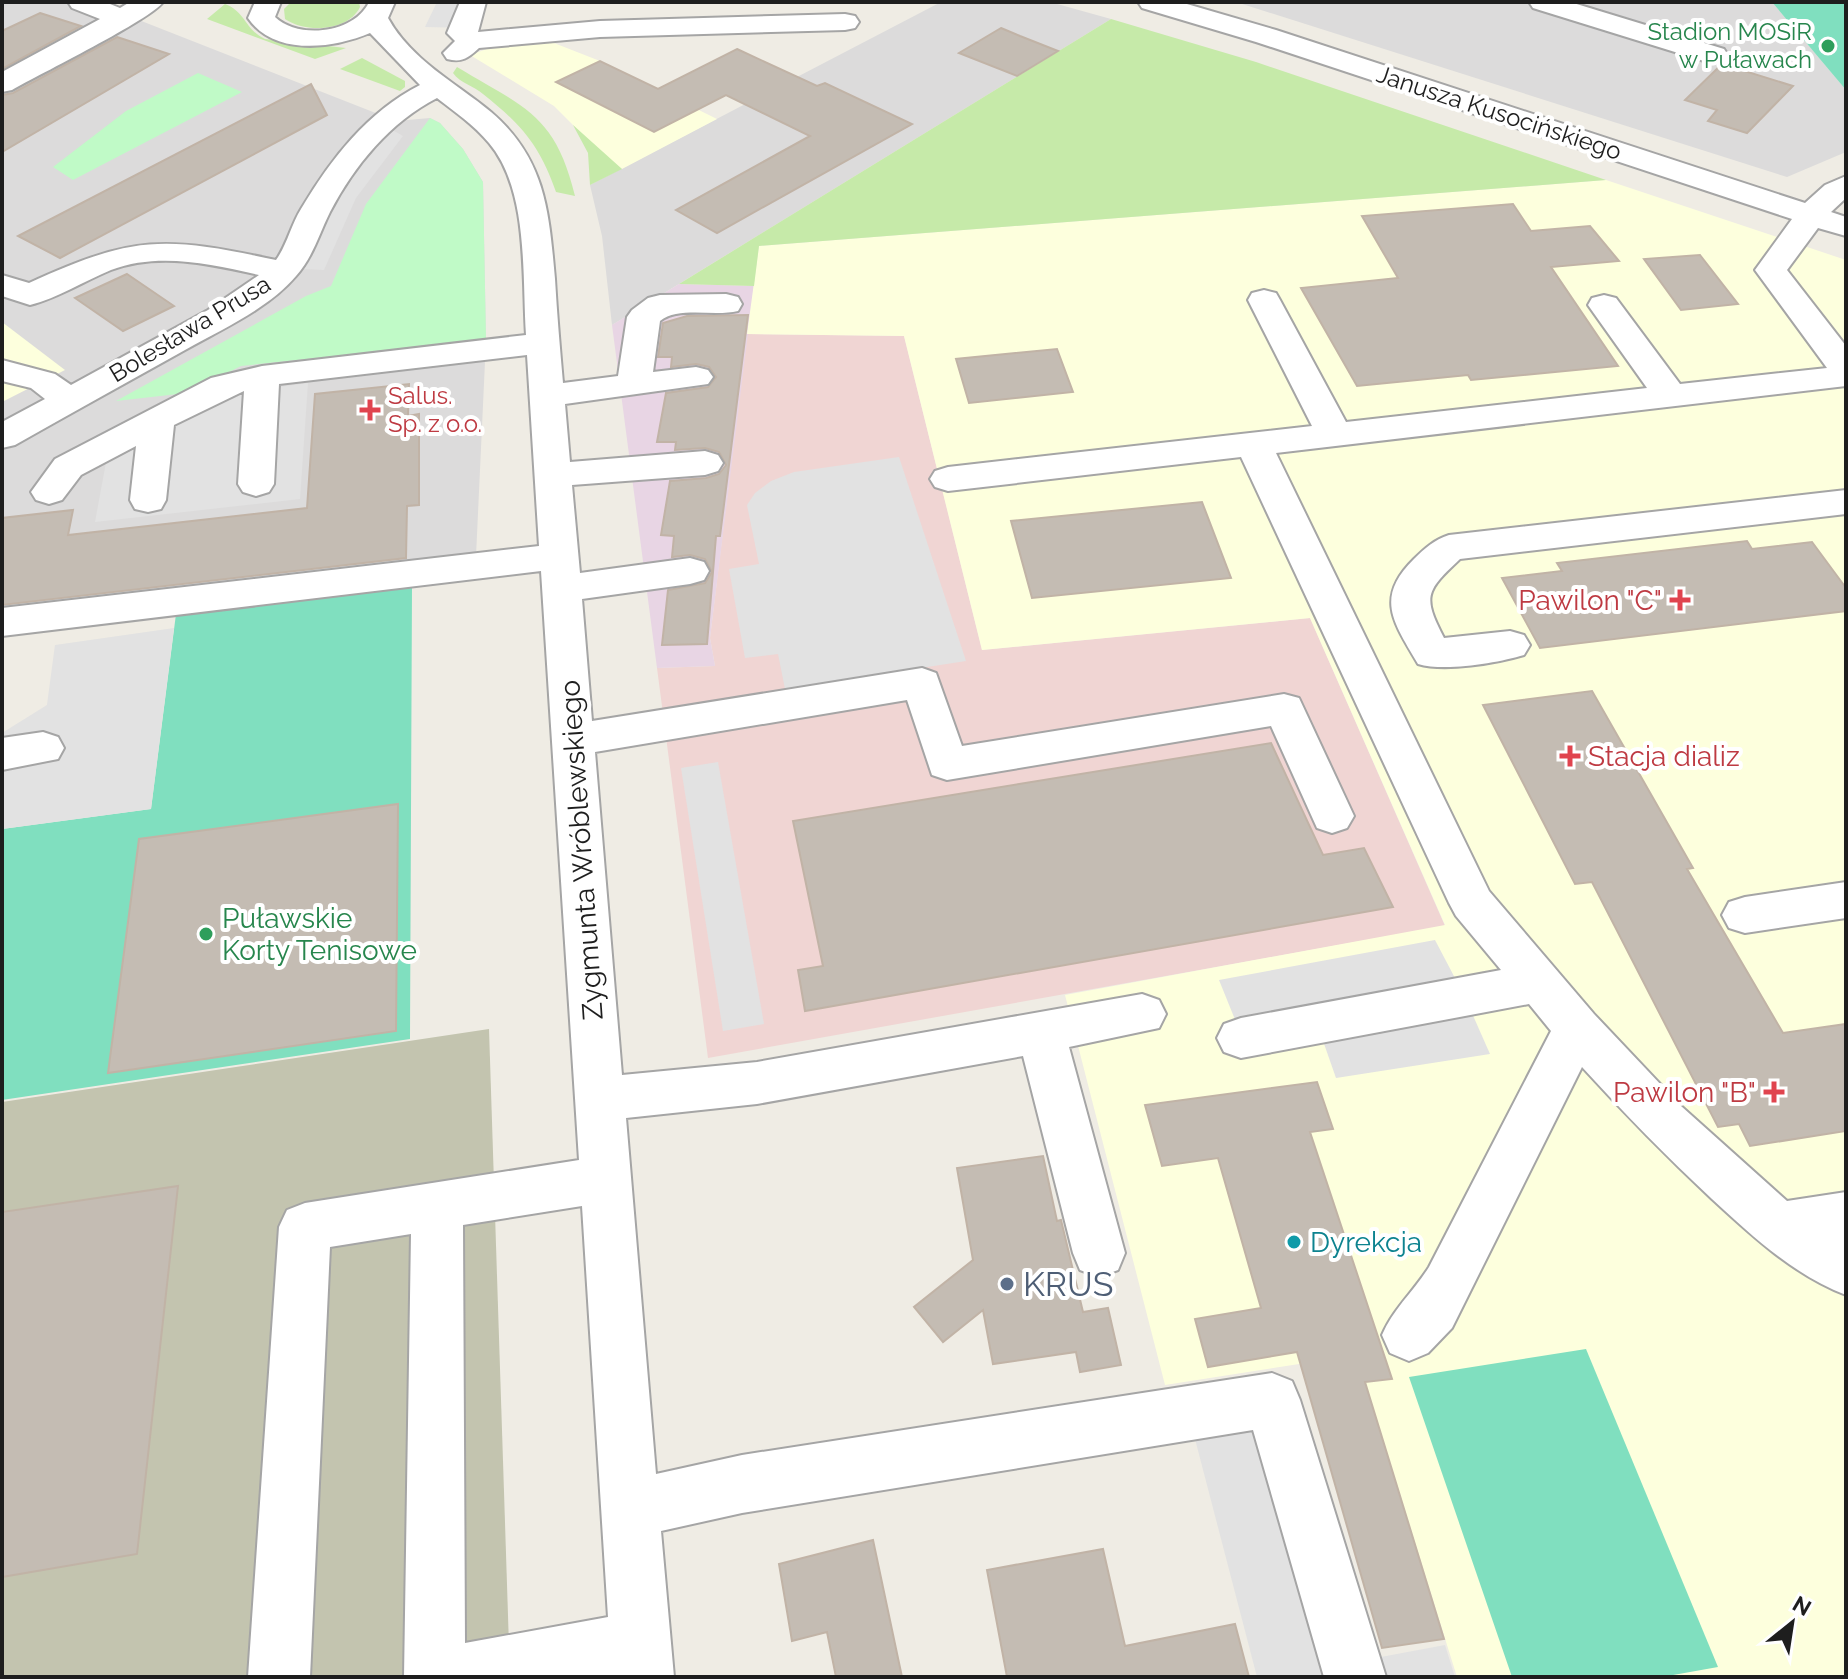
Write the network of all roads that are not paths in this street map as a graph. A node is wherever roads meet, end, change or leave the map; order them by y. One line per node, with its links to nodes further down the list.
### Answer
1 (81, 2): 8 (street)
2 (150, 2): 8 (street)
3 (473, 2): 11 (street)
4 (1151, 2): 16 (street, Janusza Kusocińskiego)
5 (1542, 2): 12 (street)
6 (258, 4): 10 (street)
7 (378, 10): 10 (street); 13 (street, Zygmunta Wróblewskiego)
8 (122, 18): 14 (street)
9 (845, 22): 11 (street)
10 (335, 35): 13 (street, Zygmunta Wróblewskiego)
11 (472, 40): 13 (street, Bolesława Prusa)
12 (1714, 55)
13 (430, 78): 18 (street, Bolesława Prusa); 23 (street, Zygmunta Wróblewskiego)
14 (2, 84)
15 (1846, 185): 16 (street)
16 (1812, 216): 17 (street, Janusza Kusocińskiego); 24 (street)
17 (1846, 227)
18 (284, 271): 19 (street); 32 (street, Bolesława Prusa)
19 (2, 285)
20 (1264, 300): 34 (street)
21 (726, 304): 29 (street)
22 (1604, 305): 31 (street)
23 (543, 343): 26 (street); 30 (street, Zygmunta Wróblewskiego)
24 (1846, 369)
25 (2, 370): 32 (street)
26 (262, 376): 33 (street); 40 (street)
27 (1846, 376): 31 (street)
28 (696, 377): 29 (street)
29 (634, 384): 30 (street)
30 (548, 396): 38 (street, Zygmunta Wróblewskiego)
31 (1671, 396): 34 (street)
32 (69, 400): 35 (street, Bolesława Prusa)
33 (157, 419): 41 (street); 42 (street)
34 (1334, 434): 36 (street)
35 (2, 437)
36 (1253, 443): 39 (street); 54 (street)
37 (705, 463): 38 (street)
38 (554, 475): 45 (street, Zygmunta Wróblewskiego)
39 (948, 479)
40 (256, 484)
41 (49, 492)
42 (148, 500)
43 (1846, 502): 47 (street)
44 (690, 571): 45 (street)
45 (561, 573): 46 (street); 48 (street, Zygmunta Wróblewskiego)
46 (2, 622)
47 (1510, 645)
48 (573, 740): 51 (street); 59 (street, Zygmunta Wróblewskiego)
49 (43, 748): 50 (street)
50 (2, 754)
51 (1332, 816)
52 (1846, 900): 53 (street)
53 (1745, 915)
54 (1538, 983): 56 (street); 58 (street)
55 (1142, 1014): 57 (street)
56 (1577, 1028): 63 (street); 66 (street)
57 (1041, 1031): 59 (street); 64 (street)
58 (1241, 1038)
59 (599, 1099): 60 (street, Zygmunta Wróblewskiego)
60 (605, 1179): 61 (street); 67 (street, Zygmunta Wróblewskiego)
61 (437, 1206): 69 (street); 70 (street)
62 (1846, 1216): 63 (street)
63 (1778, 1226): 65 (street)
64 (1099, 1253)
65 (1846, 1270)
66 (1409, 1335)
67 (631, 1509): 68 (street, Zygmunta Wróblewskiego); 72 (street)
68 (642, 1659): 71 (street)
69 (279, 1677)
70 (435, 1677)
71 (443, 1677)
72 (1355, 1677)

